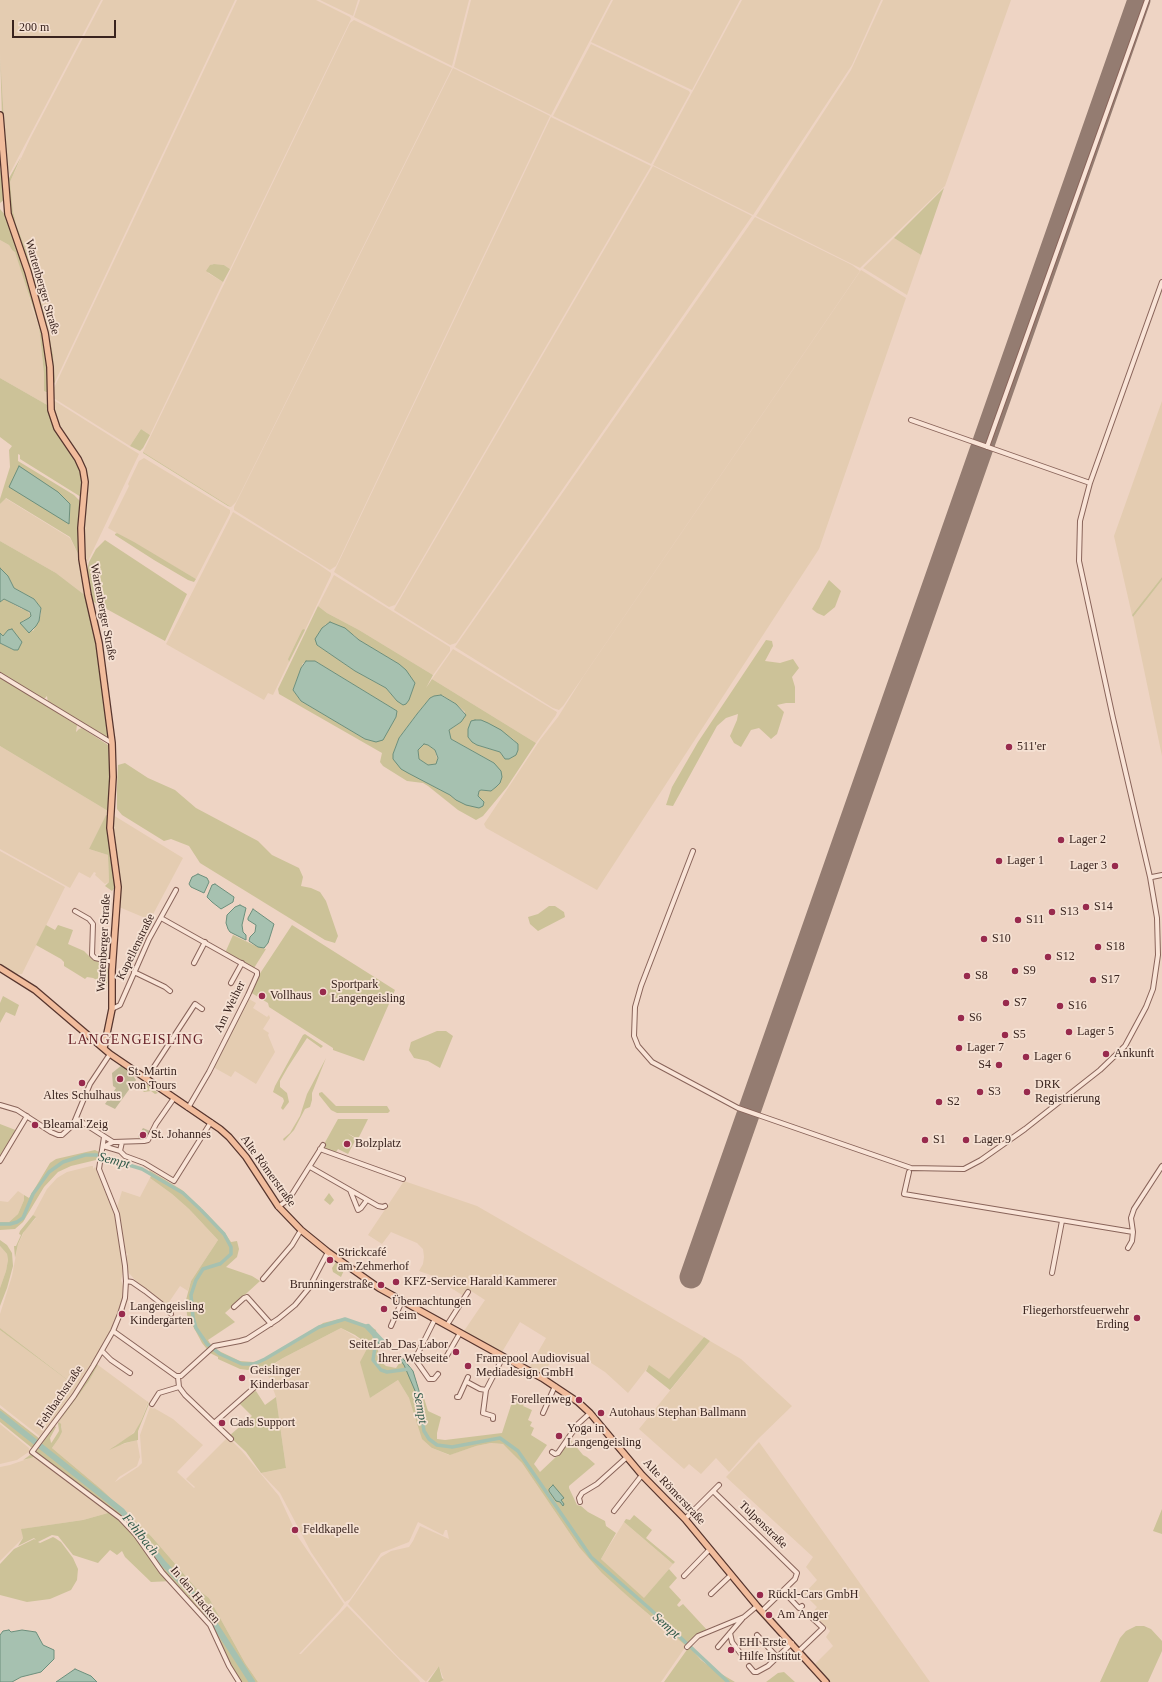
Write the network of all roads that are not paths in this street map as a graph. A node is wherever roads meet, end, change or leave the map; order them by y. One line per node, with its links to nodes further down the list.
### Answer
1 (1147, 0): 5 (street)
2 (0, 115): 8 (main road, Wartenberger Straße)
3 (1162, 282): 6 (street)
4 (911, 420): 5 (street)
5 (987, 447): 6 (street)
6 (1090, 482): 9 (street)
7 (0, 675): 8 (street)
8 (112, 743): 16 (main road, Wartenberger Straße)
9 (693, 851)
10 (1162, 875): 11 (street)
11 (1152, 877)
12 (176, 890): 14 (street, Kapellenstraße)
13 (75, 911): 16 (street)
14 (161, 918): 15 (street, Am Weiher); 20 (street, Kapellenstraße)
15 (205, 942): 17 (street); 18 (street, Am Weiher)
16 (113, 962): 24 (main road, Wartenberger Straße)
17 (194, 963)
18 (242, 963): 21 (street, Am Weiher); 30 (street, Am Weiher)
19 (0, 968): 25 (main road, Alte Römerstraße)
20 (134, 972): 22 (street); 24 (street, Kapellenstraße)
21 (231, 983)
22 (170, 991)
23 (202, 1008): 27 (street)
24 (112, 1009): 25 (main road, Wartenberger Straße)
25 (104, 1048): 26 (main road, Alte Römerstraße)
26 (110, 1054): 27 (main road, Alte Römerstraße); 32 (street)
27 (146, 1079): 28 (main road, Alte Römerstraße)
28 (174, 1098): 30 (main road, Alte Römerstraße); 36 (street)
29 (0, 1105): 31 (street)
30 (188, 1108): 33 (main road, Alte Römerstraße)
31 (27, 1116): 32 (street); 41 (street)
32 (77, 1118): 34 (street)
33 (211, 1122): 40 (street); 50 (main road, Alte Römerstraße)
34 (104, 1137): 35 (street); 38 (street, Fehlbachstraße)
35 (112, 1142): 36 (street); 38 (street)
36 (122, 1142): 40 (street)
37 (323, 1144): 39 (street)
38 (104, 1146): 40 (street); 59 (street, Fehlbachstraße)
39 (320, 1149): 43 (street); 45 (street)
40 (120, 1151)
41 (0, 1161)
42 (1162, 1166): 54 (street)
43 (310, 1167): 46 (street); 47 (street)
44 (909, 1172): 52 (street)
45 (403, 1179)
46 (350, 1190): 48 (street); 48 (street)
47 (289, 1199): 50 (street); 51 (street)
48 (366, 1200): 49 (street)
49 (385, 1206)
50 (278, 1207): 51 (main road, Alte Römerstraße)
51 (284, 1212): 53 (main road, Alte Römerstraße)
52 (1062, 1221): 54 (street); 57 (street)
53 (301, 1230): 56 (main road, Alte Römerstraße); 58 (street)
54 (1133, 1232): 55 (street)
55 (1128, 1248)
56 (328, 1252): 61 (main road, Alte Römerstraße); 65 (street)
57 (1052, 1273)
58 (264, 1279)
59 (126, 1281): 63 (street); 68 (street, Fehlbachstraße)
60 (468, 1292): 67 (street)
61 (402, 1301): 64 (main road, Alte Römerstraße); 66 (street)
62 (234, 1307): 65 (street)
63 (171, 1314)
64 (435, 1319): 67 (main road, Alte Römerstraße); 74 (street)
65 (270, 1324): 75 (street)
66 (391, 1326)
67 (446, 1326): 69 (main road, Alte Römerstraße)
68 (113, 1331): 70 (street, Fehlbachstraße); 75 (street)
69 (460, 1333): 71 (main road, Alte Römerstraße); 72 (street)
70 (102, 1351): 73 (street); 87 (street, Fehlbachstraße)
71 (503, 1357): 76 (main road, Alte Römerstraße); 79 (street)
72 (446, 1359)
73 (130, 1373)
74 (438, 1374)
75 (178, 1376): 78 (street)
76 (555, 1385): 82 (street); 83 (main road, Alte Römerstraße)
77 (256, 1386): 85 (street)
78 (179, 1387): 81 (street); 85 (street)
79 (486, 1390): 80 (street); 84 (street)
80 (457, 1397)
81 (152, 1404)
82 (543, 1412)
83 (590, 1413): 88 (street); 89 (main road, Alte Römerstraße)
84 (493, 1419)
85 (214, 1423): 86 (street)
86 (231, 1439)
87 (33, 1450): 115 (street, In den Hacken)
88 (552, 1452)
89 (627, 1457): 90 (main road, Alte Römerstraße); 93 (street)
90 (642, 1475): 94 (street); 95 (main road, Alte Römerstraße)
91 (719, 1485): 92 (street)
92 (713, 1491): 95 (street); 99 (street, Tulpenstraße)
93 (580, 1502)
94 (614, 1511)
95 (685, 1520): 96 (main road, Alte Römerstraße)
96 (710, 1550): 97 (main road, Alte Römerstraße); 98 (street)
97 (731, 1575): 100 (street); 101 (main road, Alte Römerstraße)
98 (684, 1576)
99 (783, 1591): 102 (street); 103 (street)
100 (711, 1594)
101 (757, 1606): 103 (main road, Alte Römerstraße); 105 (street)
102 (802, 1606)
103 (762, 1612): 108 (main road, Alte Römerstraße)
104 (806, 1615): 111 (street)
105 (744, 1617): 106 (street); 109 (street)
106 (730, 1633): 110 (street); 112 (street)
107 (757, 1635): 113 (street)
108 (792, 1643): 111 (main road, Alte Römerstraße); 113 (street)
109 (688, 1645)
110 (718, 1647)
111 (799, 1650): 116 (main road, Alte Römerstraße)
112 (741, 1654)
113 (777, 1657): 114 (street)
114 (750, 1666)
115 (239, 1682)
116 (826, 1682)

